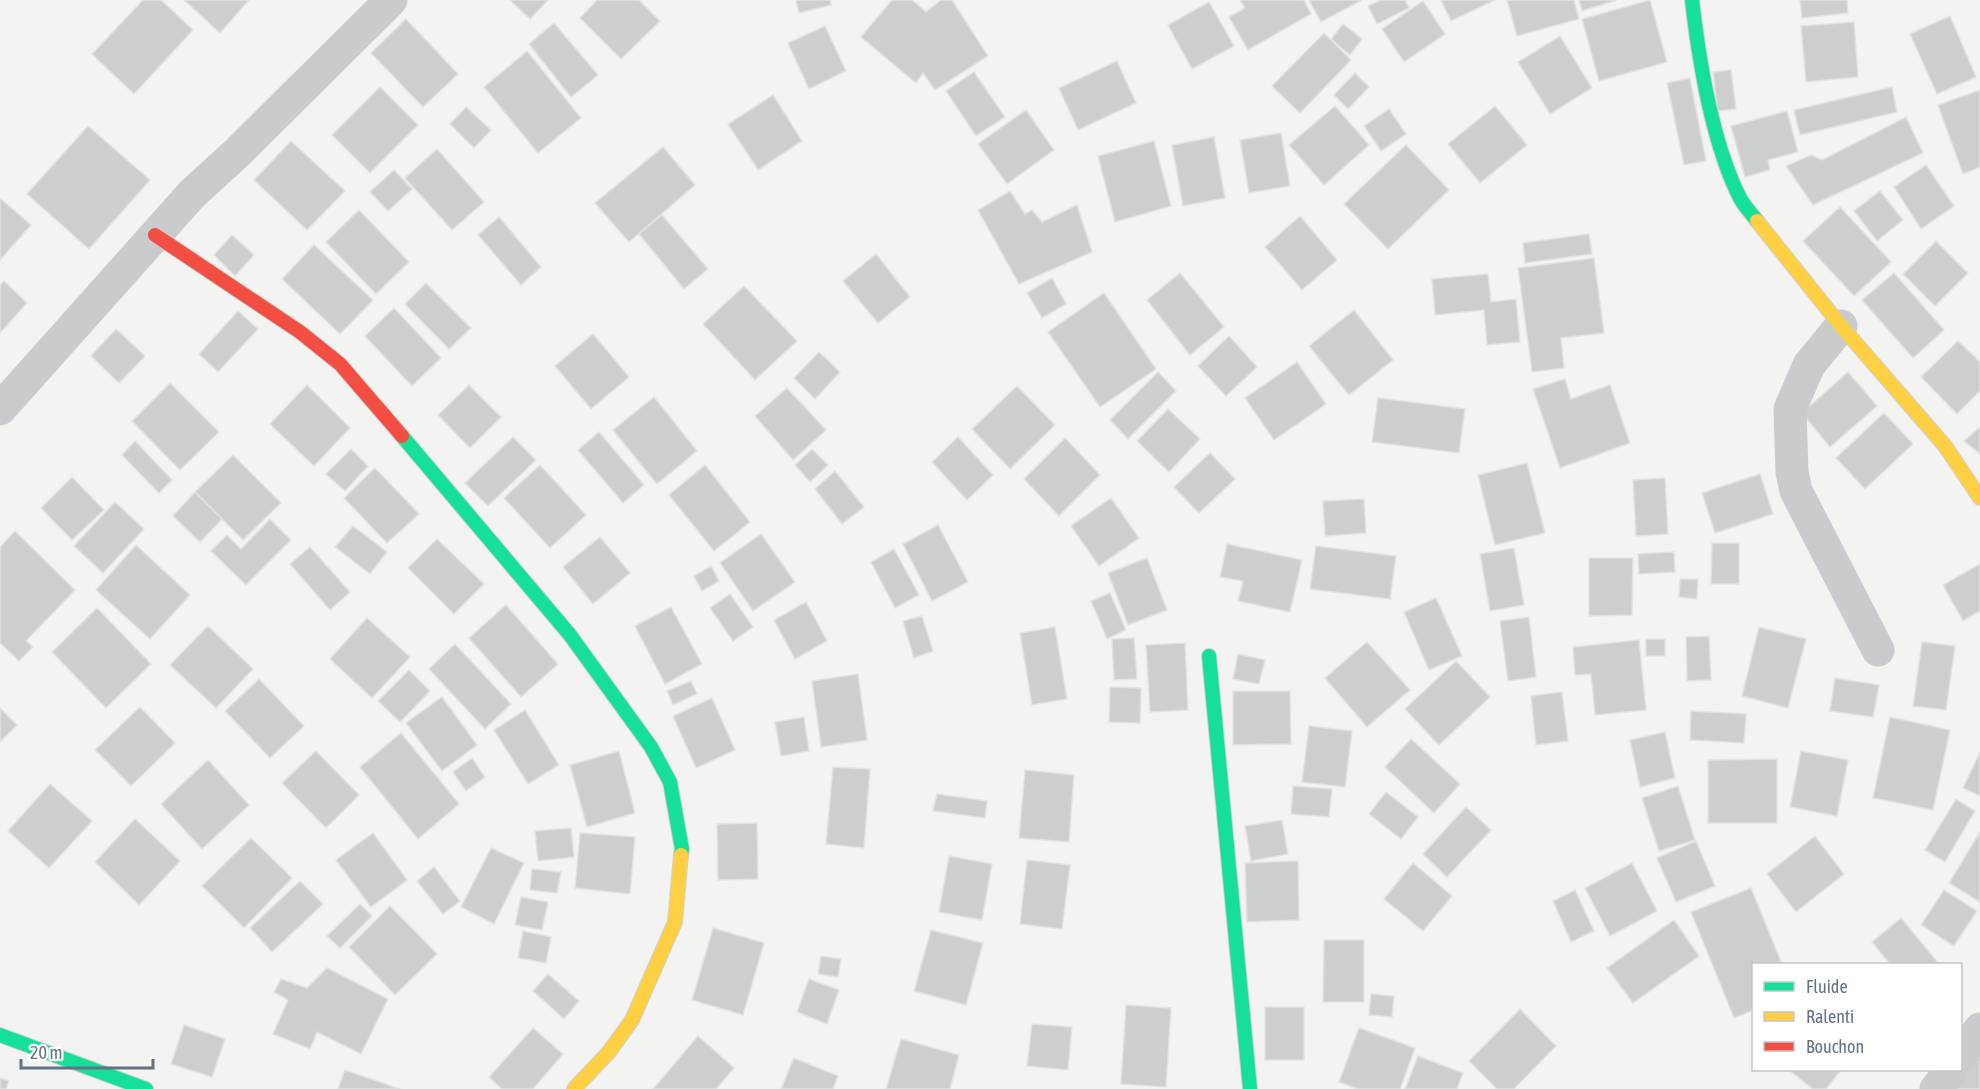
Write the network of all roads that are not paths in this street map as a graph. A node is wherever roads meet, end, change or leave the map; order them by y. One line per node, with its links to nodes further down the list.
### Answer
1 (391, 0): 3 (street)
2 (1692, 0): 4 (street)
3 (155, 235): 5 (street); 14 (street)
4 (1841, 326): 6 (street); 7 (street)
5 (0, 409)
6 (1980, 498)
7 (1878, 650)
8 (1209, 656): 15 (street)
9 (1980, 1029): 11 (street)
10 (0, 1035): 13 (street)
11 (1962, 1053)
12 (1950, 1071): 16 (street)
13 (146, 1089)
14 (574, 1089)
15 (1250, 1089)
16 (1936, 1089)

